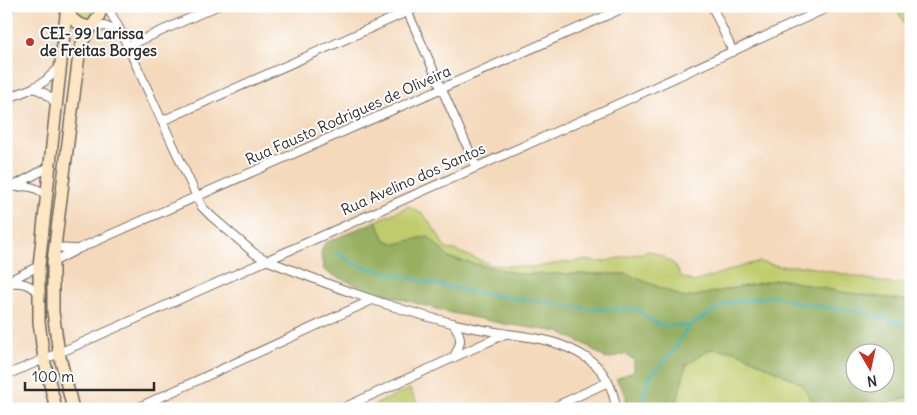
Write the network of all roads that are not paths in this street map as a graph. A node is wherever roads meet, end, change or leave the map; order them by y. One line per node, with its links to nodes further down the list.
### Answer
1 (12, 6): 10 (street)
2 (67, 6): 12 (main road); 16 (main road)
3 (102, 6): 12 (main road)
4 (107, 6): 13 (street)
5 (217, 6): 14 (street)
6 (420, 6): 11 (street)
7 (628, 6): 18 (street, Rua Fausto Rodrigues de Oliveira)
8 (712, 6): 15 (street)
9 (831, 6): 15 (street, Rua Avelino dos Santos)
10 (6, 9)
11 (406, 9): 18 (street); 21 (street)
12 (91, 27): 13 (street); 24 (main road)
13 (121, 32): 14 (street)
14 (128, 46): 21 (street)
15 (733, 52): 22 (street, Rua Avelino dos Santos)
16 (60, 67): 17 (street); 20 (main road)
17 (33, 88): 19 (street); 20 (street)
18 (442, 89): 22 (street); 27 (street, Rua Fausto Rodrigues de Oliveira)
19 (6, 100)
20 (56, 104): 23 (main road)
21 (162, 121): 27 (street)
22 (476, 166): 30 (street, Rua Avelino dos Santos)
23 (49, 167): 24 (main road); 25 (street); 26 (main road)
24 (65, 169): 28 (main road)
25 (9, 189): 26 (street)
26 (46, 195): 32 (main road)
27 (197, 197): 29 (street, Rua Fausto Rodrigues de Oliveira); 30 (street)
28 (55, 245): 29 (street); 31 (main road)
29 (78, 249): 31 (street, Rua Fausto Rodrigues de Oliveira)
30 (266, 260): 35 (street); 38 (street, Rua Avelino dos Santos)
31 (53, 262): 38 (main road)
32 (38, 266): 33 (street); 34 (main road)
33 (6, 283): 34 (street)
34 (38, 292): 39 (main road)
35 (372, 300): 36 (street); 45 (street)
36 (453, 323): 37 (street); 40 (street)
37 (506, 334): 40 (street); 42 (street)
38 (59, 353): 39 (street, Rua Avelino dos Santos); 44 (main road)
39 (44, 358): 41 (street, Rua Avelino dos Santos); 43 (main road)
40 (454, 358): 46 (street)
41 (6, 375)
42 (608, 382): 47 (street); 48 (street)
43 (56, 409)
44 (73, 409)
45 (135, 409)
46 (341, 409)
47 (550, 409)
48 (616, 409)

